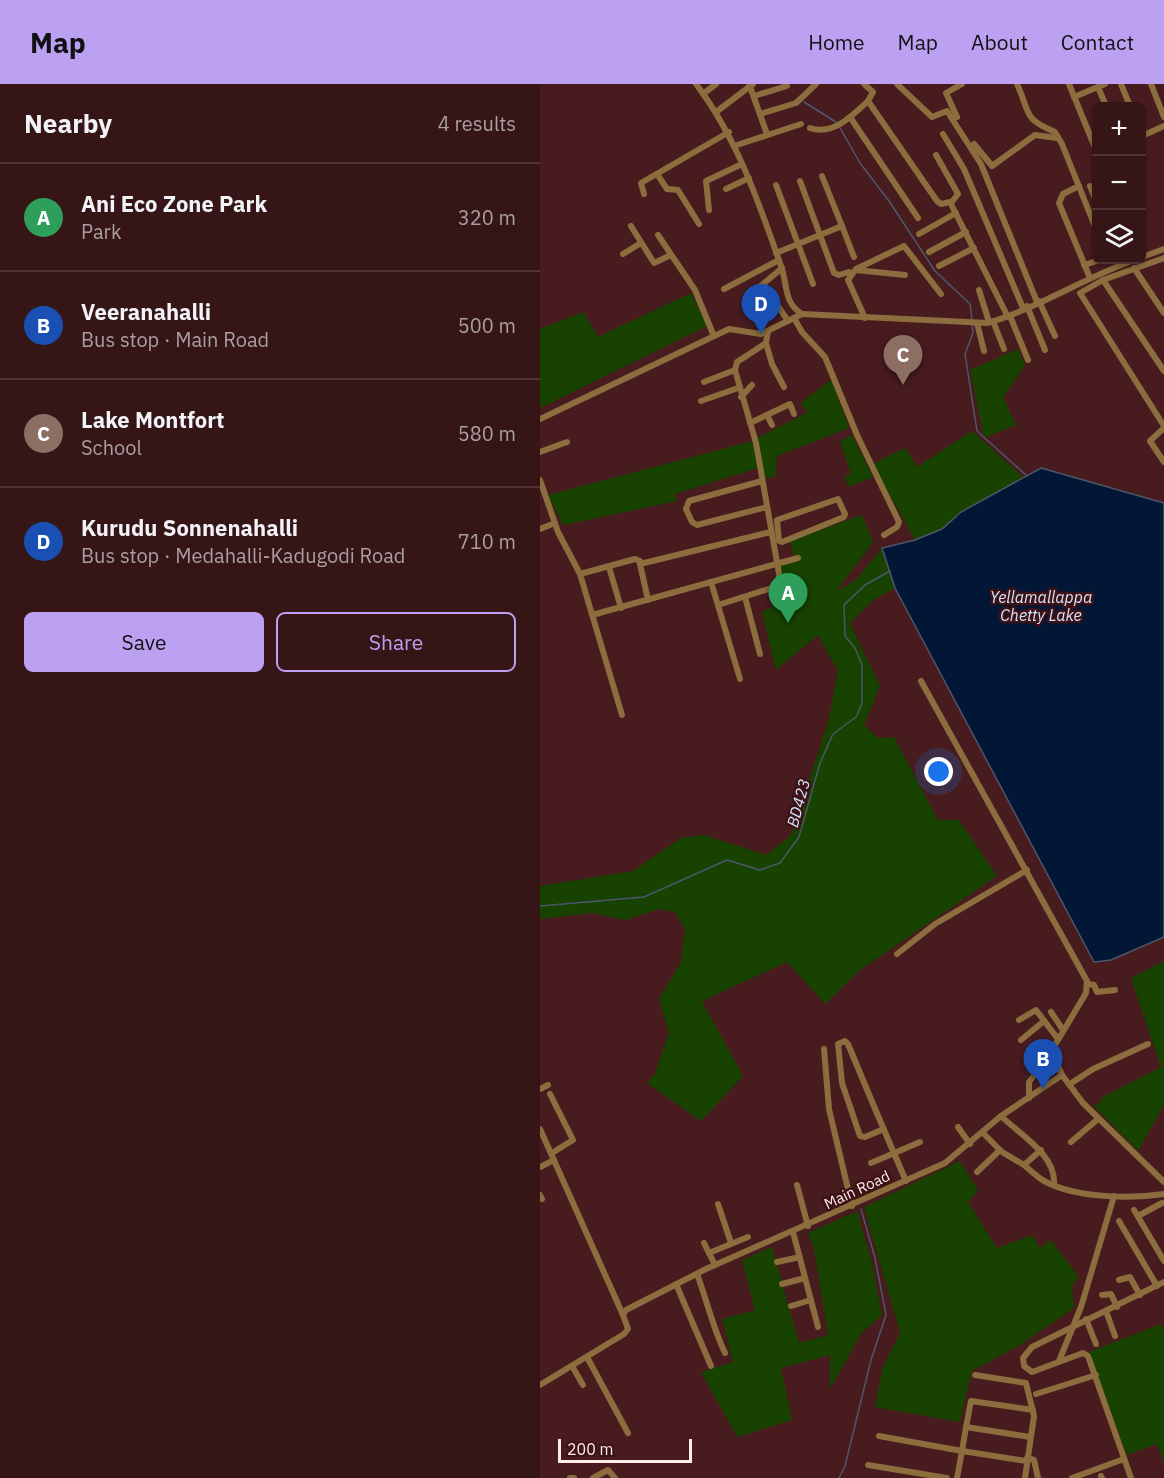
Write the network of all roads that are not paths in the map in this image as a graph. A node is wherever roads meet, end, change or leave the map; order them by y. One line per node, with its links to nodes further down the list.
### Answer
1 (696, 84): 15 (street)
2 (716, 84): 15 (street)
3 (816, 84): 22 (street)
4 (864, 84): 18 (street)
5 (897, 84): 89 (street)
6 (962, 84): 32 (street)
7 (1017, 84): 32 (street)
8 (1070, 84): 17 (street)
9 (1105, 84): 14 (street)
10 (1121, 84): 20 (street)
11 (1151, 84): 24 (street)
12 (751, 85): 16 (street); 21 (street)
13 (788, 86): 16 (street)
14 (1098, 87): 17 (street); 19 (street)
15 (703, 94): 21 (street)
16 (754, 96): 22 (street)
17 (1074, 97): 33 (street)
18 (868, 101): 23 (street); 47 (street)
19 (1104, 102)
20 (1128, 102)
21 (716, 112): 28 (street)
22 (760, 114): 30 (street)
23 (850, 117): 27 (street); 50 (street)
24 (1164, 117)
25 (801, 124): 30 (street)
26 (1164, 126): 29 (street)
27 (810, 128)
28 (729, 132): 34 (street); 37 (street)
29 (1146, 133)
30 (767, 134): 34 (street)
31 (943, 134): 90 (street)
32 (1057, 138): 42 (street)
33 (1092, 140)
34 (734, 146): 36 (street)
35 (936, 155): 47 (street)
36 (742, 164): 39 (street); 48 (street)
37 (657, 174): 46 (street); 52 (street)
38 (822, 176): 54 (street)
39 (748, 178): 44 (street); 64 (street)
40 (800, 181): 58 (street)
41 (776, 185): 60 (street)
42 (1079, 186): 51 (street); 74 (street)
43 (1090, 186): 45 (street)
44 (726, 189)
45 (1092, 191)
46 (644, 194)
47 (951, 203): 49 (street)
48 (710, 210)
49 (956, 213): 55 (street); 56 (street)
50 (918, 218)
51 (1092, 219)
52 (699, 224)
53 (631, 226): 59 (street)
54 (842, 226): 58 (street); 68 (street)
55 (966, 232): 61 (street); 63 (street)
56 (919, 234)
57 (658, 235): 67 (street)
58 (820, 235): 60 (street); 79 (street)
59 (641, 243): 65 (street); 67 (street)
60 (798, 244): 64 (street); 83 (street)
61 (974, 248): 75 (street); 93 (street)
62 (1164, 249): 66 (street)
63 (929, 252)
64 (776, 253): 70 (street)
65 (623, 254)
66 (1146, 254)
67 (671, 255): 99 (street)
68 (854, 256)
69 (1164, 258): 78 (street)
70 (779, 260): 76 (street); 85 (street)
71 (1092, 262): 74 (street)
72 (1110, 264): 77 (street)
73 (1119, 264): 77 (street)
74 (1084, 265): 81 (street)
75 (939, 266)
76 (782, 268): 84 (street); 92 (street)
77 (1112, 268): 81 (street)
78 (1134, 268): 82 (street); 91 (street)
79 (853, 271): 80 (street); 87 (street); 94 (street)
80 (904, 274)
81 (1090, 278): 89 (street)
82 (1103, 280): 107 (street); 119 (street)
83 (813, 284)
84 (764, 285): 88 (street); 95 (street)
85 (724, 289)
86 (979, 290): 96 (street)
87 (941, 294)
88 (750, 295)
89 (1038, 301): 90 (street); 100 (street)
90 (1025, 307): 93 (street); 103 (street)
91 (1164, 313)
92 (802, 314): 94 (street); 95 (street)
93 (1009, 316): 96 (street); 105 (street)
94 (865, 318): 97 (street)
95 (791, 319): 98 (street); 129 (street)
96 (991, 322): 97 (street); 102 (street)
97 (977, 323): 104 (street)
98 (768, 331): 99 (street); 101 (street)
99 (712, 334): 116 (street)
100 (1055, 336)
101 (766, 343): 106 (street); 110 (street)
102 (1004, 350)
103 (1045, 350)
104 (984, 351)
105 (1028, 360)
106 (735, 370): 108 (street); 111 (street)
107 (1164, 371)
108 (704, 382)
109 (752, 385): 112 (street)
110 (784, 387)
111 (738, 388): 112 (street); 113 (street)
112 (741, 397): 117 (street)
113 (701, 401)
114 (794, 414): 115 (street)
115 (767, 415): 117 (street); 118 (street)
116 (540, 419)
117 (750, 423): 124 (street)
118 (772, 425)
119 (1164, 427): 122 (street)
120 (567, 442): 121 (street)
121 (540, 452)
122 (1164, 462)
123 (540, 480): 126 (street)
124 (762, 481): 125 (street); 125 (street)
125 (767, 507): 128 (street)
126 (555, 523): 127 (street); 134 (street)
127 (540, 529)
128 (773, 529): 128 (street); 131 (street); 132 (street)
129 (884, 535)
130 (798, 558): 131 (street)
131 (777, 563): 135 (street); 136 (street)
132 (640, 564): 133 (street); 137 (street)
133 (609, 567): 134 (street); 139 (street)
134 (580, 574): 140 (street)
135 (711, 582): 137 (street); 138 (street)
136 (745, 597): 138 (street); 141 (street)
137 (648, 600): 139 (street)
138 (718, 605): 142 (street)
139 (621, 608): 140 (street)
140 (592, 615): 144 (street)
141 (760, 654)
142 (740, 679)
143 (921, 681): 145 (street)
144 (622, 715)
145 (1027, 870): 146 (street); 147 (street)
146 (897, 954)
147 (1088, 984): 148 (street); 152 (street)
148 (1115, 990)
149 (1051, 1012): 152 (street)
150 (1019, 1020): 151 (street)
151 (1044, 1021): 153 (street); 154 (street)
152 (1063, 1030): 153 (street)
153 (1058, 1039): 156 (street)
154 (1021, 1040)
155 (1148, 1044): 161 (street)
156 (1053, 1048): 158 (street); 160 (street)
157 (824, 1049): 191 (street)
158 (1036, 1060)
159 (1037, 1072): 165 (street)
160 (1062, 1075): 161 (street); 165 (street, Main Road)
161 (1070, 1084): 167 (street)
162 (548, 1085): 163 (street)
163 (540, 1089)
164 (550, 1094): 178 (street)
165 (1029, 1098): 166 (street, Main Road)
166 (1001, 1116): 171 (street, Main Road); 176 (street)
167 (1098, 1119): 173 (street); 184 (street)
168 (958, 1127): 174 (street)
169 (540, 1129): 178 (street)
170 (884, 1129): 170 (street); 177 (street)
171 (983, 1133): 174 (street, Main Road); 175 (street)
172 (920, 1142): 177 (street)
173 (1071, 1142)
174 (970, 1144): 183 (street, Main Road)
175 (1000, 1150): 180 (street); 182 (street)
176 (1041, 1150): 180 (street); 186 (street)
177 (894, 1153): 179 (street); 183 (street)
178 (553, 1157): 181 (street); 216 (street)
179 (871, 1163)
180 (1024, 1165): 186 (street)
181 (540, 1167)
182 (977, 1172)
183 (906, 1181): 191 (street, Main Road)
184 (1164, 1182)
185 (797, 1185): 193 (street)
186 (1054, 1185): 188 (street)
187 (1164, 1194): 188 (street)
188 (1114, 1196): 218 (street)
189 (1162, 1203): 200 (street)
190 (718, 1204): 197 (street)
191 (852, 1206): 193 (street, Main Road)
192 (1119, 1221): 209 (street)
193 (808, 1226): 194 (street, Main Road)
194 (793, 1232): 199 (street); 202 (street, Main Road)
195 (748, 1236): 197 (street)
196 (704, 1243): 198 (street)
197 (731, 1243): 198 (street)
198 (709, 1252): 202 (street)
199 (800, 1257): 201 (street); 204 (street)
200 (1164, 1261)
201 (777, 1262)
202 (716, 1266): 203 (street, Main Road)
203 (697, 1274): 207 (street, Main Road); 222 (street)
204 (805, 1278): 208 (street); 212 (street)
205 (1119, 1280): 211 (street)
206 (1164, 1282): 209 (street)
207 (676, 1284): 216 (street, Main Road); 226 (street)
208 (782, 1284)
209 (1157, 1286): 211 (street)
210 (1102, 1295): 214 (street)
211 (1140, 1295): 214 (street)
212 (811, 1300): 213 (street); 219 (street)
213 (791, 1306)
214 (1117, 1307): 215 (street)
215 (1106, 1311): 217 (street); 220 (street)
216 (623, 1315): 223 (street)
217 (1086, 1319): 218 (street); 221 (street)
218 (1073, 1325): 224 (street); 224 (street)
219 (818, 1327)
220 (1115, 1336)
221 (1096, 1344)
222 (725, 1353)
223 (587, 1357): 225 (street); 234 (street)
224 (1059, 1362): 228 (street)
225 (572, 1366): 229 (street); 230 (street)
226 (711, 1366)
227 (975, 1375): 232 (street)
228 (1095, 1375): 231 (street); 238 (street)
229 (540, 1385)
230 (583, 1385)
231 (1036, 1394)
232 (1033, 1410): 233 (street); 236 (street)
233 (966, 1426): 236 (street); 237 (street)
234 (628, 1433)
235 (879, 1436): 237 (street)
236 (1030, 1437): 239 (street)
237 (962, 1451): 239 (street); 244 (street)
238 (1124, 1459): 247 (street); 248 (street)
239 (1027, 1460): 245 (street); 246 (street)
240 (868, 1465): 243 (street)
241 (593, 1478): 242 (street)
242 (615, 1478)
243 (947, 1478)
244 (957, 1478)
245 (1024, 1478)
246 (1038, 1478)
247 (1072, 1478)
248 (1131, 1478)

